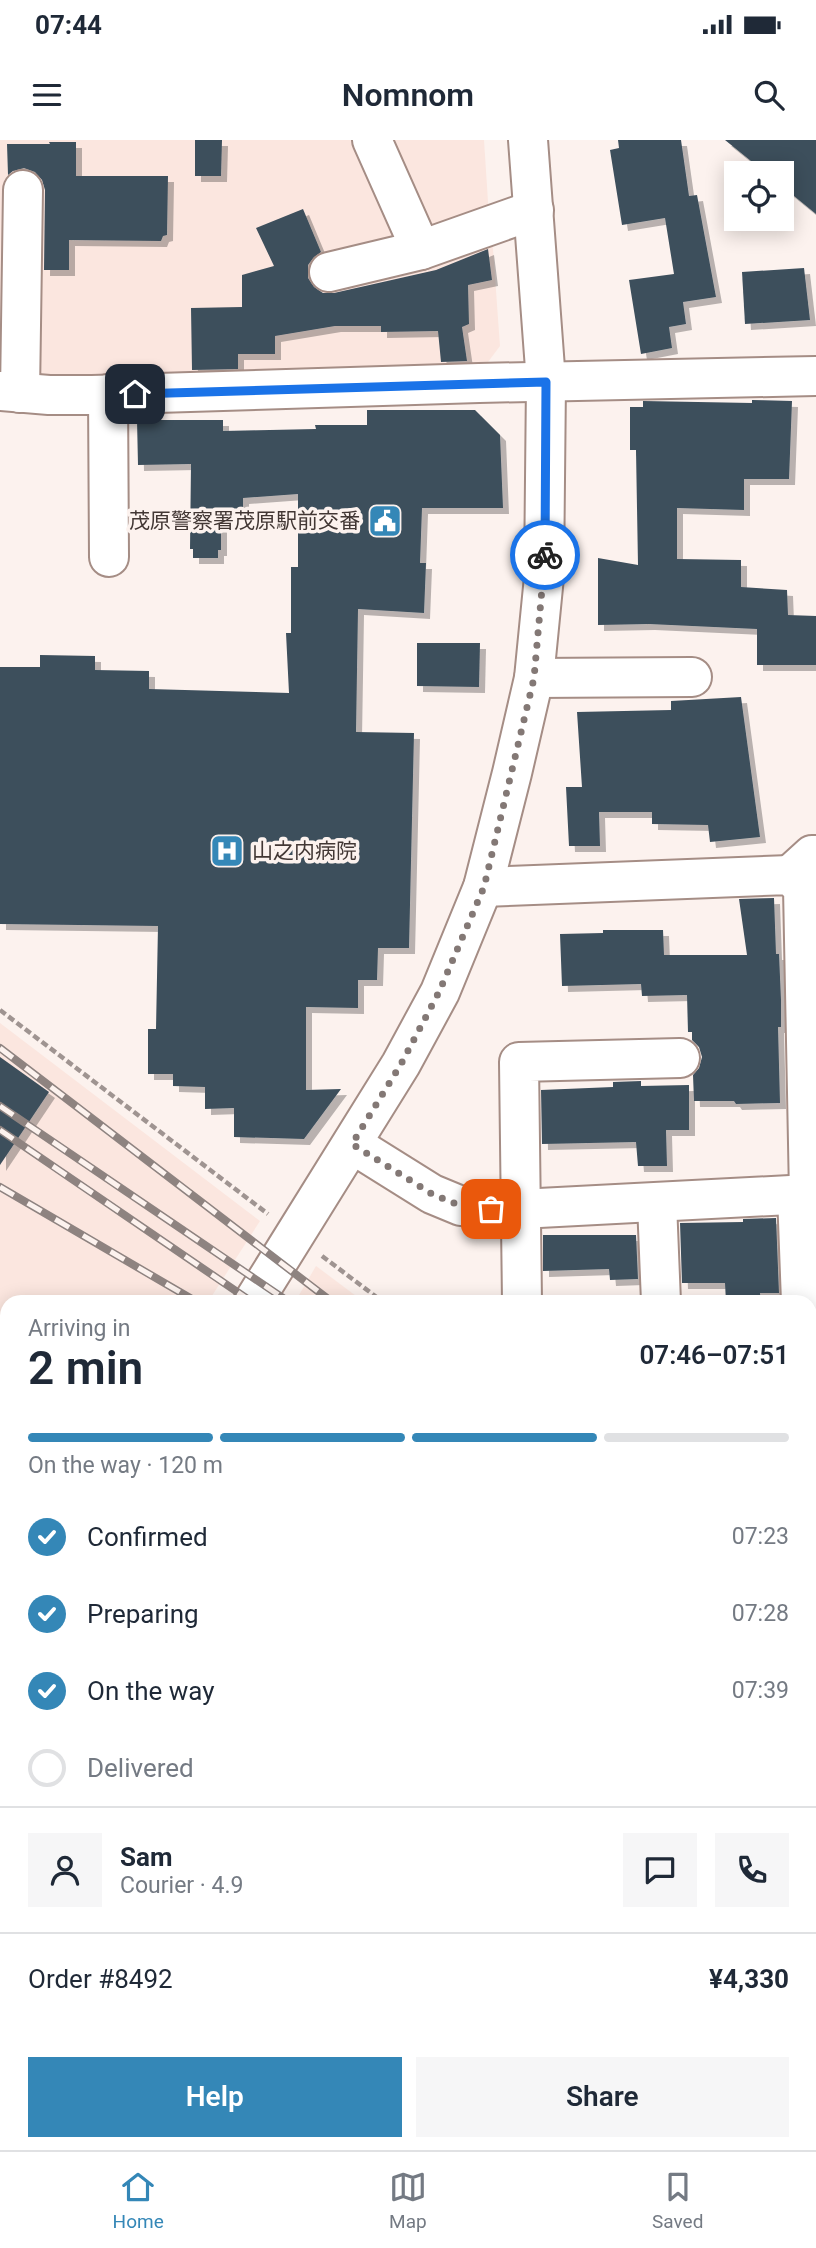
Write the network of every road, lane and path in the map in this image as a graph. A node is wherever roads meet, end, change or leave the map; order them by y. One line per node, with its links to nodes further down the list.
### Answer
1 (372, 140): 5 (street)
2 (528, 140): 4 (street)
3 (23, 190): 9 (street)
4 (534, 210): 5 (street); 8 (street)
5 (421, 250): 6 (street)
6 (329, 272)
7 (816, 376): 8 (street)
8 (546, 382): 10 (street); 13 (street)
9 (10, 392): 10 (street)
10 (108, 394): 11 (street)
11 (109, 557)
12 (692, 677): 13 (street)
13 (534, 678): 15 (street)
14 (803, 865): 15 (street); 19 (street)
15 (484, 887): 18 (street)
16 (0, 1010): 22 (path)
17 (680, 1058): 21 (street)
18 (352, 1144): 21 (street); 22 (street)
19 (807, 1194): 20 (street); 27 (street)
20 (657, 1203): 21 (street); 26 (street)
21 (520, 1209): 25 (street)
22 (295, 1236): 23 (street); 24 (path)
23 (257, 1295)
24 (374, 1295)
25 (522, 1295)
26 (661, 1295)
27 (800, 1295)

